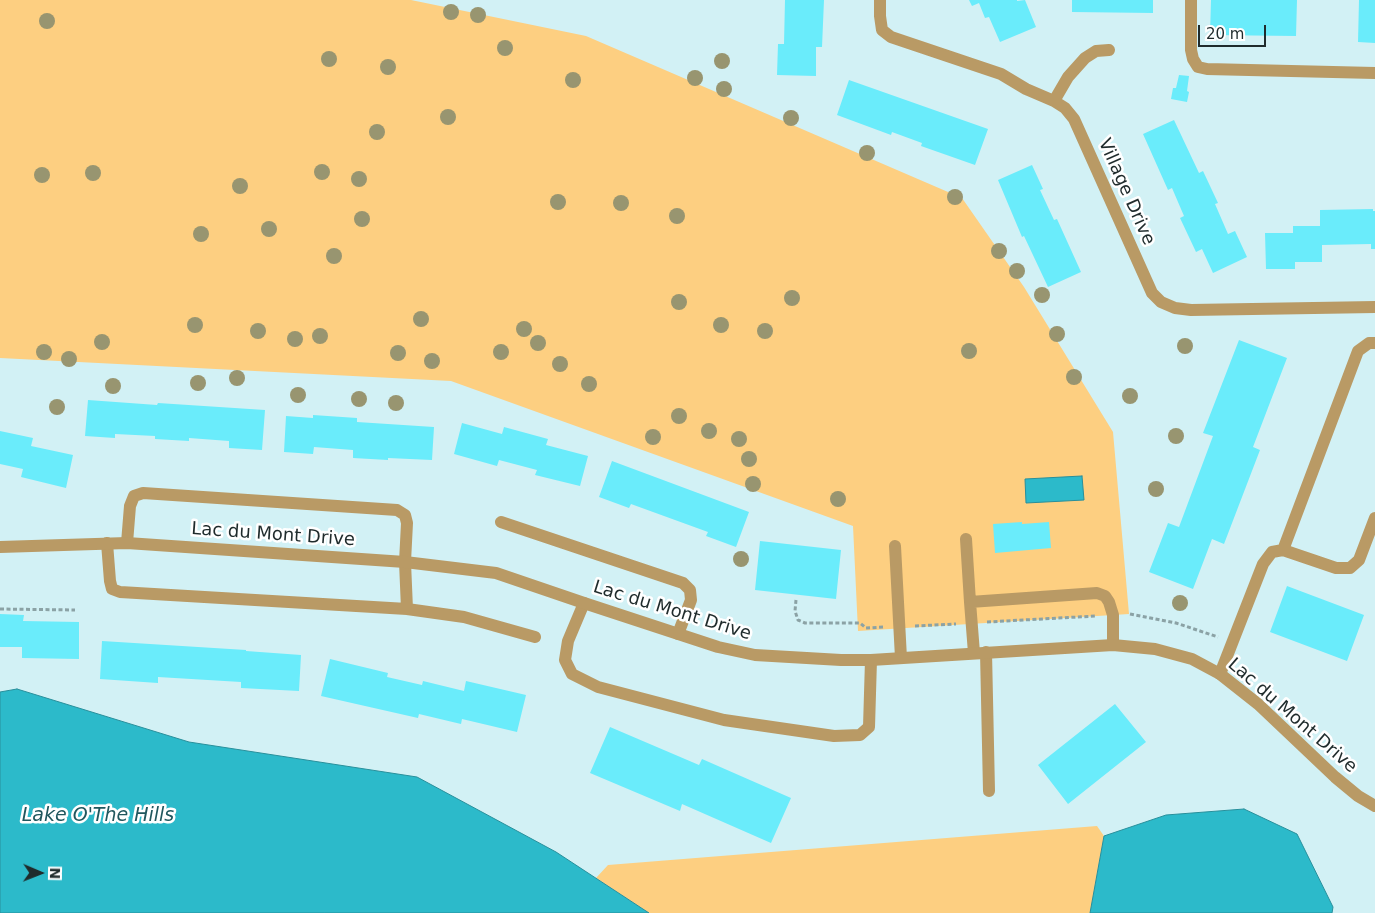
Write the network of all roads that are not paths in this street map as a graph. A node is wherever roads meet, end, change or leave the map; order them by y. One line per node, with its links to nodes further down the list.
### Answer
1 (880, 0): 5 (street, Village Drive)
2 (1191, 0): 4 (street)
3 (1109, 50): 5 (street)
4 (1375, 73)
5 (1054, 101): 6 (street, Village Drive)
6 (1375, 306)
7 (1375, 343): 15 (street)
8 (1375, 518): 15 (street)
9 (501, 522): 20 (street)
10 (966, 539): 17 (street)
11 (107, 543): 12 (street, Lac du Mont Drive); 14 (street, Lac du Mont Drive); 19 (street)
12 (127, 543): 16 (street, Lac du Mont Drive); 16 (street)
13 (895, 546): 24 (street)
14 (0, 547)
15 (1283, 550): 26 (street)
16 (406, 562): 18 (street, Lac du Mont Drive); 19 (street)
17 (970, 602): 22 (street); 23 (street)
18 (584, 603): 20 (street, Lac du Mont Drive); 25 (street)
19 (407, 609): 21 (street)
20 (678, 634): 25 (street, Lac du Mont Drive)
21 (535, 637)
22 (1113, 644): 23 (street, Lac du Mont Drive); 26 (street, Lac du Mont Drive)
23 (979, 653): 24 (street, Lac du Mont Drive); 27 (street)
24 (901, 658): 25 (street, Lac du Mont Drive)
25 (871, 660)
26 (1220, 674): 28 (street, Lac du Mont Drive)
27 (990, 791)
28 (1375, 806)

